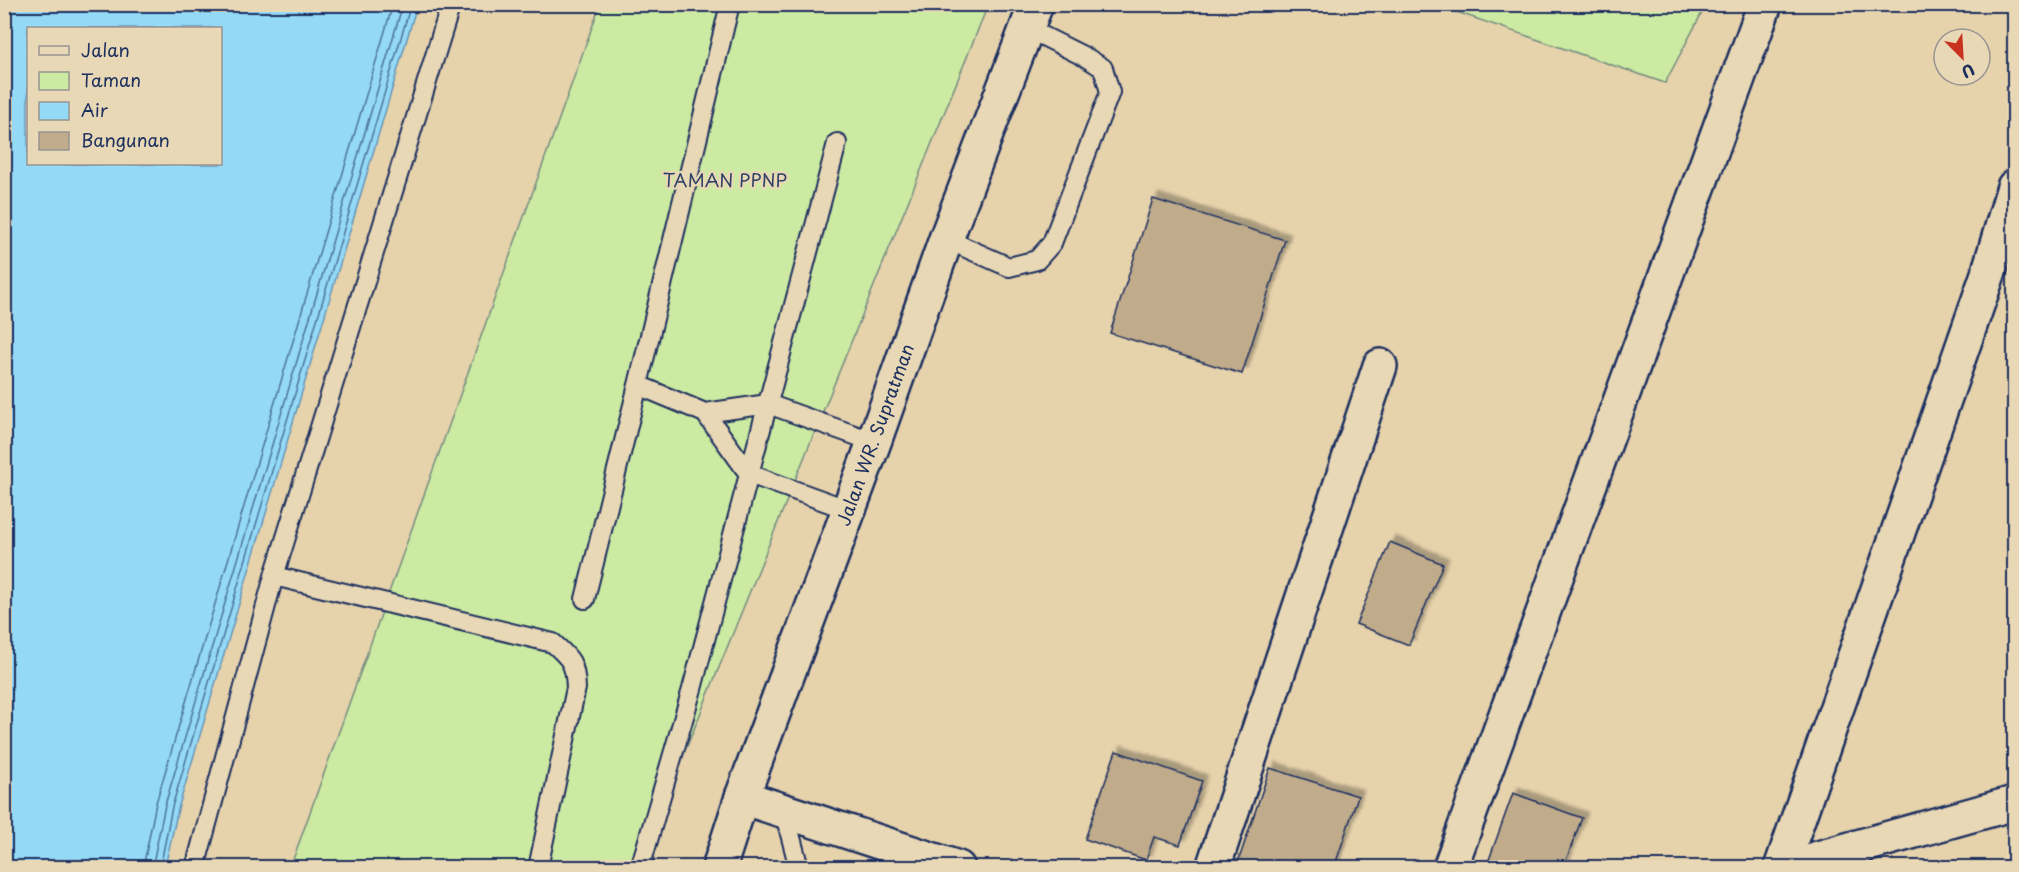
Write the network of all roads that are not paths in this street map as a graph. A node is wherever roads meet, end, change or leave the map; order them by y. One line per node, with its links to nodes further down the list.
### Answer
1 (451, 4): 15 (lane)
2 (730, 4): 9 (lane)
3 (1765, 4): 27 (street)
4 (1032, 16): 7 (street, Jalan WR. Supratman); 7 (lane)
5 (837, 143): 10 (lane)
6 (2014, 187): 28 (street)
7 (946, 239): 12 (street, Jalan WR. Supratman)
8 (1380, 366): 26 (street)
9 (638, 385): 11 (lane); 16 (lane)
10 (768, 404): 11 (lane); 12 (lane); 13 (lane)
11 (705, 413): 13 (lane)
12 (874, 442): 14 (street, Jalan WR. Supratman)
13 (749, 474): 14 (lane); 22 (lane)
14 (849, 510): 17 (street, Jalan WR. Supratman)
15 (274, 576): 20 (lane); 21 (lane)
16 (585, 599)
17 (742, 797): 19 (street); 23 (street, Jalan WR. Supratman)
18 (2014, 803): 28 (street)
19 (784, 811): 24 (lane); 25 (street)
20 (195, 867)
21 (538, 867)
22 (640, 867)
23 (719, 867)
24 (799, 867)
25 (958, 867)
26 (1213, 867)
27 (1449, 867)
28 (1782, 867)

